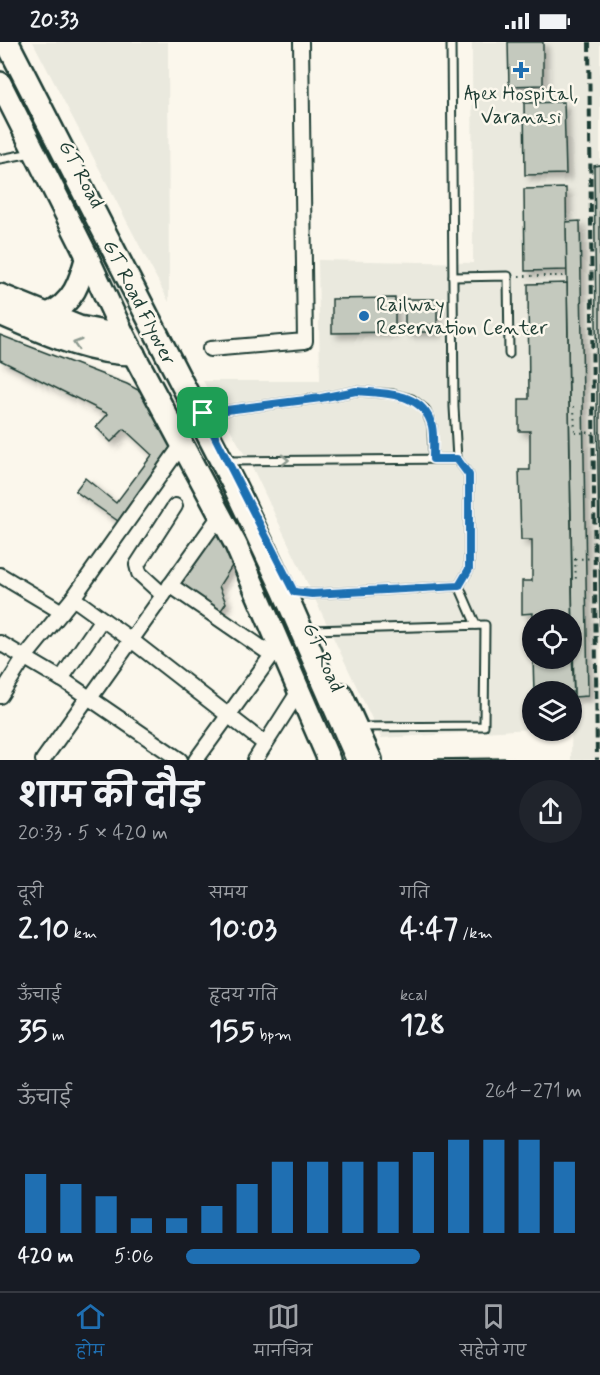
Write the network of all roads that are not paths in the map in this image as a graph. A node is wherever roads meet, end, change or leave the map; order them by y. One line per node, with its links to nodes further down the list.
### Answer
1 (7, 42): 50 (highway, GT Road Flyover)
2 (13, 42): 17 (main road, GT Road)
3 (301, 42): 15 (street)
4 (451, 42): 10 (lane)
5 (0, 62): 49 (highway, GT Road Flyover)
6 (0, 83): 7 (main road, GT Road)
7 (35, 152): 8 (lane); 9 (main road, GT Road)
8 (0, 159)
9 (87, 256): 13 (main road); 14 (main road, GT Road)
10 (453, 277): 16 (lane); 20 (lane)
11 (0, 295): 13 (main road)
12 (0, 314): 14 (main road, one-way to 12)
13 (48, 314): 14 (main road)
14 (129, 345): 18 (main road, GT Road)
15 (210, 350)
16 (508, 354)
17 (203, 413): 19 (lane); 21 (main road, GT Road)
18 (183, 443): 23 (main road, GT Road); 28 (street)
19 (433, 459): 20 (lane); 21 (lane, one-way to 19)
20 (457, 459): 25 (lane)
21 (227, 461): 27 (main road, GT Road)
22 (175, 506): 26 (street)
23 (220, 514): 26 (street); 35 (main road, GT Road)
24 (0, 575): 29 (street)
25 (459, 586): 27 (lane); 31 (lane)
26 (166, 590): 33 (street); 35 (street)
27 (294, 592): 32 (main road, GT Road)
28 (73, 598): 29 (street); 30 (street)
29 (62, 612): 36 (street)
30 (102, 619): 33 (street); 37 (street)
31 (476, 626): 32 (lane); 42 (lane)
32 (312, 630): 42 (main road, GT Road)
33 (130, 639): 40 (street); 41 (street)
34 (0, 643): 36 (street)
35 (276, 653): 38 (main road, GT Road); 41 (street)
36 (25, 657): 37 (street); 39 (street)
37 (61, 679): 40 (street)
38 (299, 691): 43 (street); 48 (main road, GT Road)
39 (0, 696)
40 (89, 698): 44 (street); 45 (street)
41 (228, 714): 43 (street); 46 (street)
42 (356, 727): 51 (main road, GT Road)
43 (265, 744): 47 (street)
44 (43, 760)
45 (180, 760)
46 (196, 760)
47 (255, 760)
48 (329, 760)
49 (342, 760)
50 (358, 760)
51 (370, 760)

